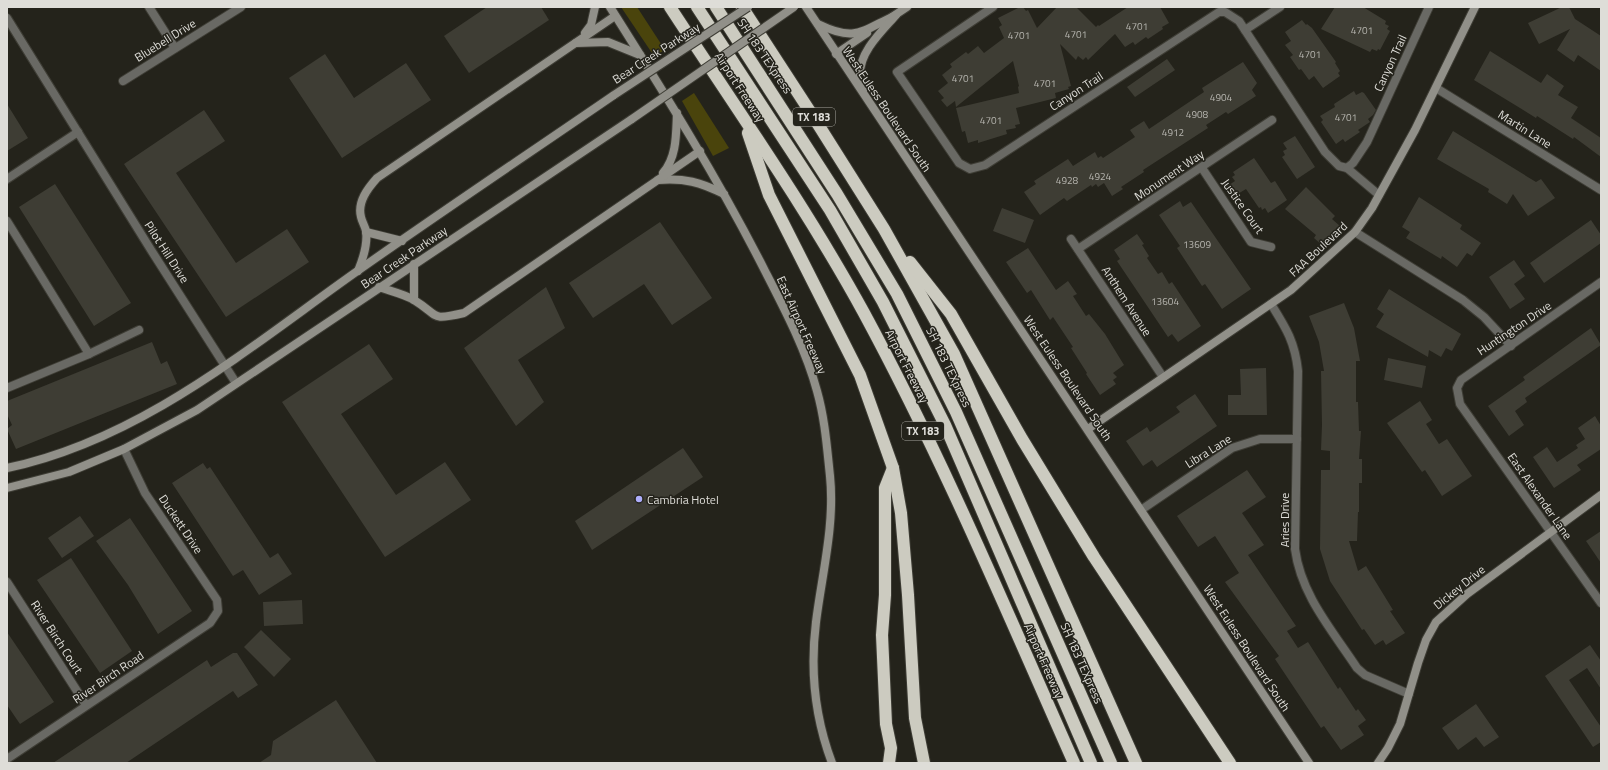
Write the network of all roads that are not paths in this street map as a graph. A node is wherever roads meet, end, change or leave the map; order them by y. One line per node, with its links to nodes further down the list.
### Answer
1 (149, 7): 24 (street)
2 (241, 7): 24 (street, Bluebell Drive)
3 (595, 7): 23 (main road)
4 (610, 7): 19 (main road, East Airport Freeway)
5 (670, 7): 31 (highway, Airport Freeway / TX 183)
6 (697, 7): 83 (highway)
7 (716, 7): 84 (highway, SH 183 TEXpress)
8 (742, 7): 43 (highway, TX 183)
9 (748, 7): 47 (main road, Bear Creek Parkway, bridge)
10 (794, 7): 50 (main road, Bear Creek Parkway, bridge)
11 (806, 7): 21 (main road, West Euless Boulevard South)
12 (907, 7): 18 (main road)
13 (993, 7): 17 (street, Canyon Trail)
14 (1280, 7): 22 (street)
15 (1429, 7): 36 (street, Canyon Trail)
16 (1475, 7): 28 (main road, FAA Boulevard)
17 (1227, 10): 22 (street, Canyon Trail)
18 (896, 14): 21 (main road); 25 (main road); 29 (main road)
19 (615, 16): 23 (main road); 26 (main road, East Airport Freeway)
20 (7, 18): 33 (street, Pilot Hill Drive)
21 (817, 24): 25 (main road, West Euless Boulevard South)
22 (1245, 30): 36 (street, Canyon Trail)
23 (575, 44): 26 (main road); 44 (main road)
24 (175, 48): 27 (street, Bluebell Drive)
25 (836, 54): 29 (main road, West Euless Boulevard South)
26 (641, 55): 30 (main road, East Airport Freeway)
27 (123, 81)
28 (1436, 88): 39 (street, Martin Lane); 41 (main road, FAA Boulevard)
29 (864, 95): 64 (main road, West Euless Boulevard South)
30 (677, 113): 34 (main road, East Airport Freeway); 38 (main road)
31 (741, 115): 68 (highway); 82 (highway, Airport Freeway / TX 183)
32 (1272, 120): 35 (street, Monument Way)
33 (78, 132): 37 (street); 59 (street, Pilot Hill Drive)
34 (700, 151): 38 (main road); 40 (main road, East Airport Freeway)
35 (1202, 168): 48 (street, Justice Court); 49 (street, Monument Way)
36 (1347, 168): 41 (street, Canyon Trail)
37 (7, 179)
38 (658, 180): 40 (main road); 54 (main road)
39 (1601, 190)
40 (725, 194): 79 (main road, East Airport Freeway)
41 (1379, 195): 45 (main road, FAA Boulevard)
42 (7, 221): 58 (street)
43 (884, 229): 85 (highway, TX 183); 86 (highway)
44 (366, 232): 47 (main road); 51 (main road)
45 (1355, 232): 55 (main road, FAA Boulevard); 57 (street)
46 (1072, 239): 49 (street, Anthem Avenue)
47 (402, 241): 51 (main road, Bear Creek Parkway)
48 (1271, 247)
49 (1078, 249): 60 (street, Anthem Avenue)
50 (414, 264): 53 (main road, Bear Creek Parkway); 54 (main road)
51 (358, 271): 59 (main road, Bear Creek Parkway)
52 (1601, 282): 57 (street, Huntington Drive)
53 (379, 288): 54 (main road); 61 (main road, Bear Creek Parkway)
54 (414, 300)
55 (1270, 304): 60 (main road, FAA Boulevard); 65 (street, Aries Drive)
56 (139, 330): 58 (street)
57 (1511, 346): 63 (street, Huntington Drive)
58 (89, 354): 62 (street)
59 (226, 365): 61 (street, Pilot Hill Drive); 67 (main road, Bear Creek Parkway)
60 (1163, 377): 64 (main road, FAA Boulevard)
61 (236, 383): 66 (main road, Bear Creek Parkway)
62 (7, 388)
63 (1460, 404): 72 (street, East Alexander Lane)
64 (1088, 429): 71 (main road, West Euless Boulevard South)
65 (1297, 439): 71 (street, Libra Lane); 76 (street, Aries Drive)
66 (124, 449): 69 (main road, Bear Creek Parkway); 75 (street, Duckett Drive)
67 (7, 468)
68 (893, 468): 80 (highway); 81 (highway)
69 (7, 488)
70 (1601, 495): 72 (main road, Dickey Drive)
71 (1141, 510): 87 (main road, West Euless Boulevard South)
72 (1551, 532): 74 (street, East Alexander Lane); 76 (main road, Dickey Drive)
73 (7, 582): 77 (street, River Birch Court)
74 (1601, 603)
75 (218, 611): 77 (street, River Birch Road)
76 (1409, 694): 88 (main road, Dickey Drive)
77 (86, 705): 78 (street, River Birch Road)
78 (7, 759)
79 (832, 763)
80 (889, 763)
81 (924, 763)
82 (1074, 763)
83 (1091, 763)
84 (1111, 763)
85 (1136, 763)
86 (1230, 763)
87 (1309, 763)
88 (1378, 763)

